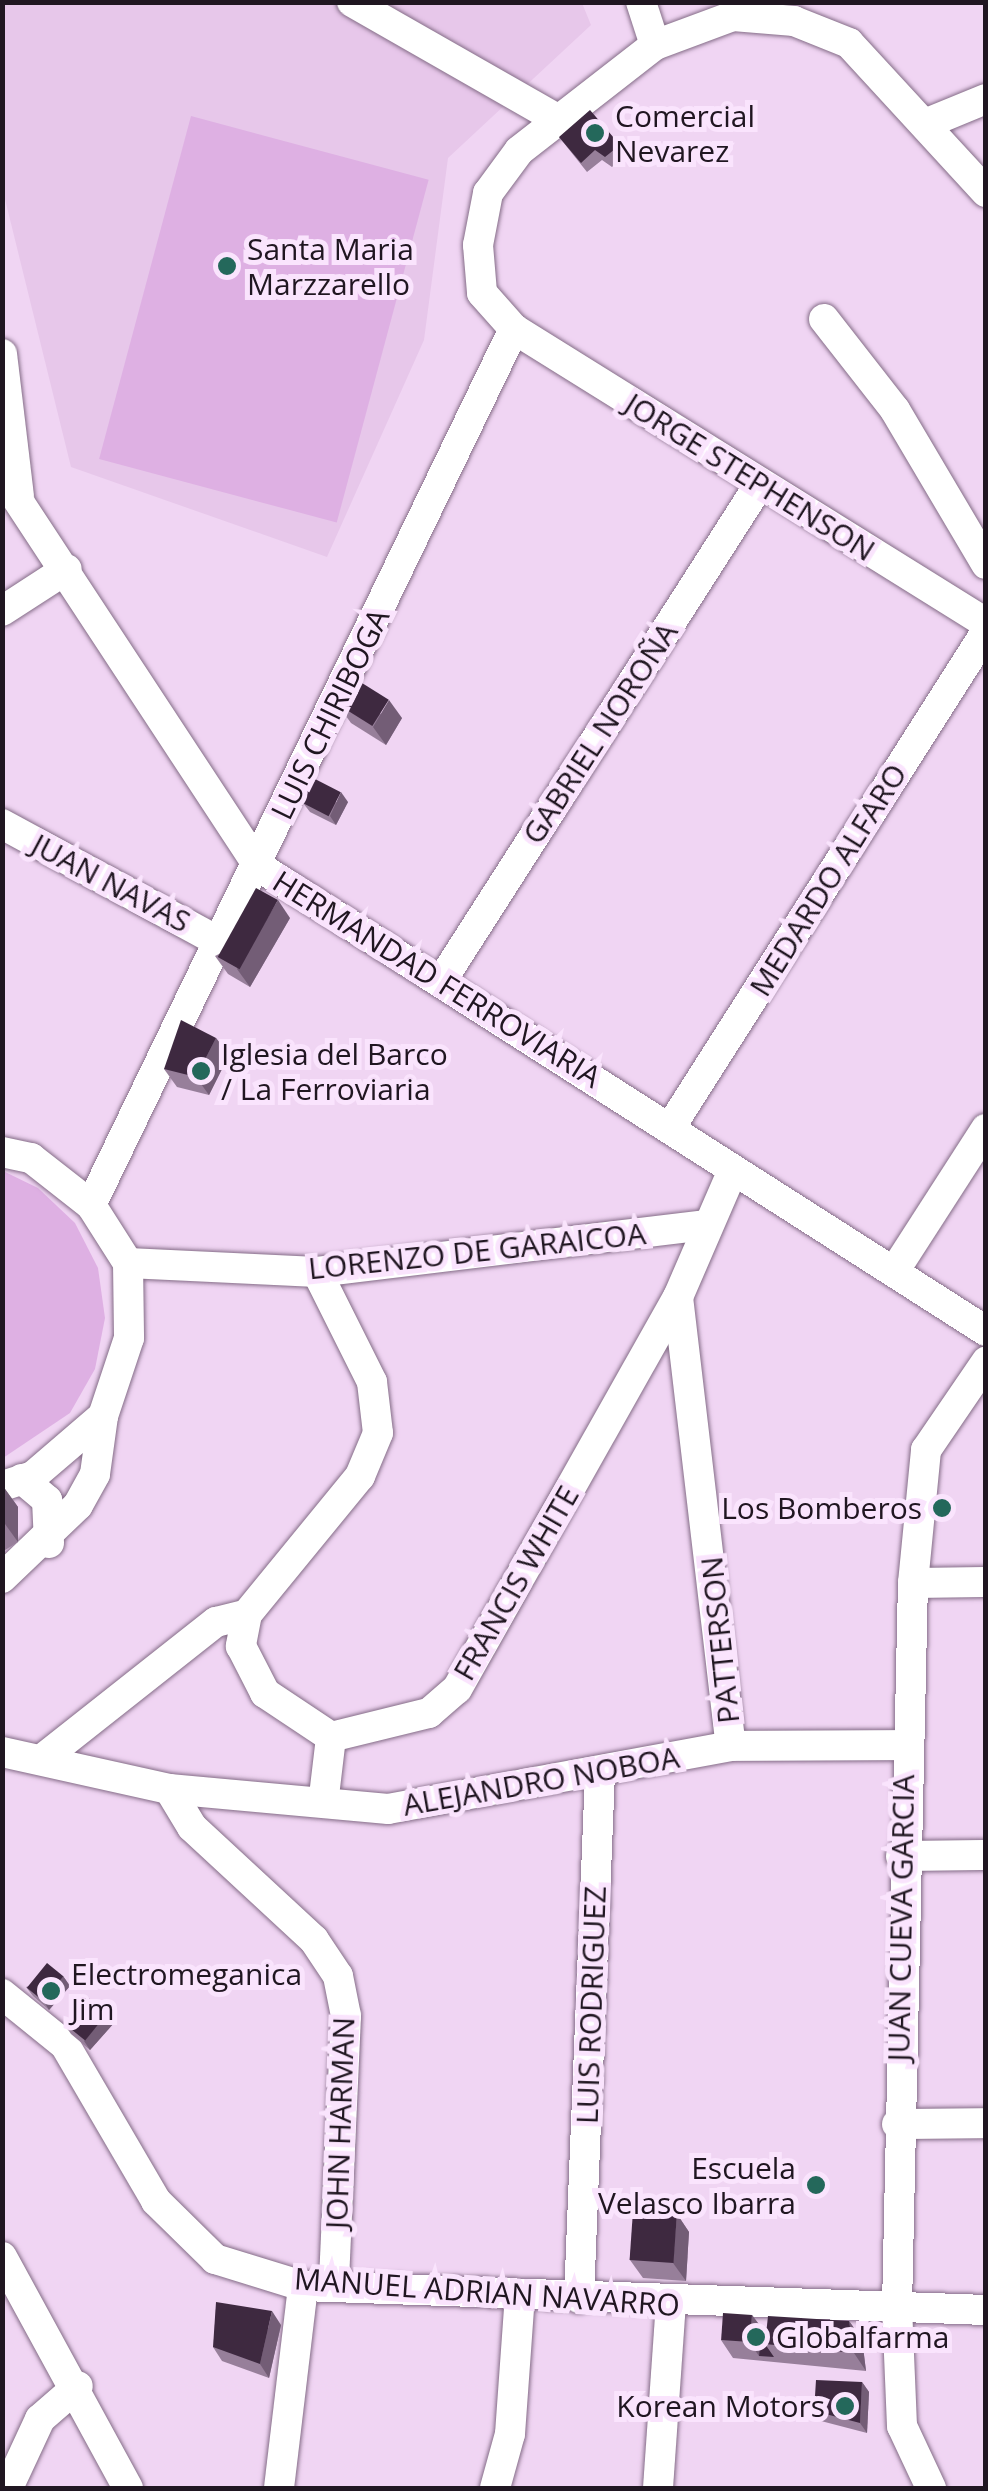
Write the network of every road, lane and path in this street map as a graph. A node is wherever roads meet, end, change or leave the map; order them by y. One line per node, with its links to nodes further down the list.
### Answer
1 (352, 2): 5 (street)
2 (641, 2): 3 (street)
3 (655, 45): 5 (street, JORGE STEPHENSON); 6 (street, JORGE STEPHENSON)
4 (986, 99): 6 (street)
5 (559, 120): 9 (street, JORGE STEPHENSON)
6 (925, 124): 7 (street, JORGE STEPHENSON)
7 (986, 192)
8 (824, 319): 13 (street)
9 (514, 330): 11 (street, JORGE STEPHENSON); 19 (street, LUIS CHIRIBOGA)
10 (2, 354): 12 (street, HERMANDAD FERROVIARIA)
11 (759, 485): 16 (street, JORGE STEPHENSON); 21 (street, GABRIEL NOROÑA)
12 (11, 486): 14 (street, HERMANDAD FERROVIARIA)
13 (986, 564)
14 (67, 569): 15 (street); 19 (street, HERMANDAD FERROVIARIA)
15 (2, 611)
16 (986, 624)
17 (986, 632): 22 (street, MEDARDO ALFARO)
18 (2, 824): 20 (street, JUAN NAVAS)
19 (258, 866): 20 (street, LUIS CHIRIBOGA); 21 (street, HERMANDAD FERROVIARIA)
20 (219, 942): 26 (street, LUIS CHIRIBOGA)
21 (442, 980): 22 (street, HERMANDAD FERROVIARIA)
22 (670, 1128): 25 (street, HERMANDAD FERROVIARIA)
23 (986, 1129): 29 (street)
24 (2, 1152): 26 (street)
25 (733, 1170): 27 (street, FRANCIS WHITE); 29 (street, HERMANDAD FERROVIARIA)
26 (91, 1205): 28 (street)
27 (707, 1225): 30 (street, LORENZO DE GARAICOA); 31 (street, FRANCIS WHITE)
28 (128, 1263): 30 (street, LORENZO DE GARAICOA); 34 (street)
29 (894, 1270): 32 (street, HERMANDAD FERROVIARIA)
30 (317, 1272): 40 (street)
31 (678, 1297): 41 (street, FRANCIS WHITE); 43 (street, PATTERSON)
32 (986, 1330)
33 (986, 1362): 39 (street, JUAN CUEVA GARCIA)
34 (103, 1416): 35 (street); 36 (street)
35 (12, 1482): 36 (street)
36 (49, 1542): 37 (street)
37 (2, 1578)
38 (986, 1582): 39 (street)
39 (912, 1583): 42 (street, JUAN CUEVA GARCIA)
40 (247, 1614): 41 (street); 45 (street)
41 (331, 1737): 48 (street)
42 (905, 1745): 43 (street, ALEJANDRO NOBOA); 50 (street, JUAN CUEVA GARCIA)
43 (731, 1746): 46 (street, ALEJANDRO NOBOA)
44 (2, 1752): 45 (street, ALEJANDRO NOBOA)
45 (41, 1760): 47 (street, ALEJANDRO NOBOA)
46 (600, 1773): 48 (street, ALEJANDRO NOBOA); 58 (street, LUIS RODRIGUEZ)
47 (169, 1789): 48 (street, ALEJANDRO NOBOA); 55 (street, JOHN HARMAN)
48 (324, 1796)
49 (986, 1855): 50 (street)
50 (902, 1856): 53 (street, JUAN CUEVA GARCIA)
51 (2, 1994): 56 (street, MANUEL ADRIAN NAVARRO)
52 (986, 2123): 53 (street)
53 (897, 2124): 60 (street, JUAN CUEVA GARCIA)
54 (2, 2257): 62 (street)
55 (334, 2284): 56 (street, MANUEL ADRIAN NAVARRO); 57 (street, MANUEL ADRIAN NAVARRO)
56 (303, 2286): 65 (street)
57 (520, 2296): 58 (street, MANUEL ADRIAN NAVARRO); 66 (street)
58 (579, 2298): 59 (street, MANUEL ADRIAN NAVARRO)
59 (672, 2304): 60 (street, MANUEL ADRIAN NAVARRO); 67 (street)
60 (897, 2308): 61 (street, MANUEL ADRIAN NAVARRO); 68 (street, JUAN CUEVA GARCIA)
61 (986, 2310)
62 (78, 2386): 63 (street); 64 (street)
63 (8, 2488)
64 (128, 2488)
65 (280, 2488)
66 (495, 2488)
67 (658, 2488)
68 (931, 2488)

